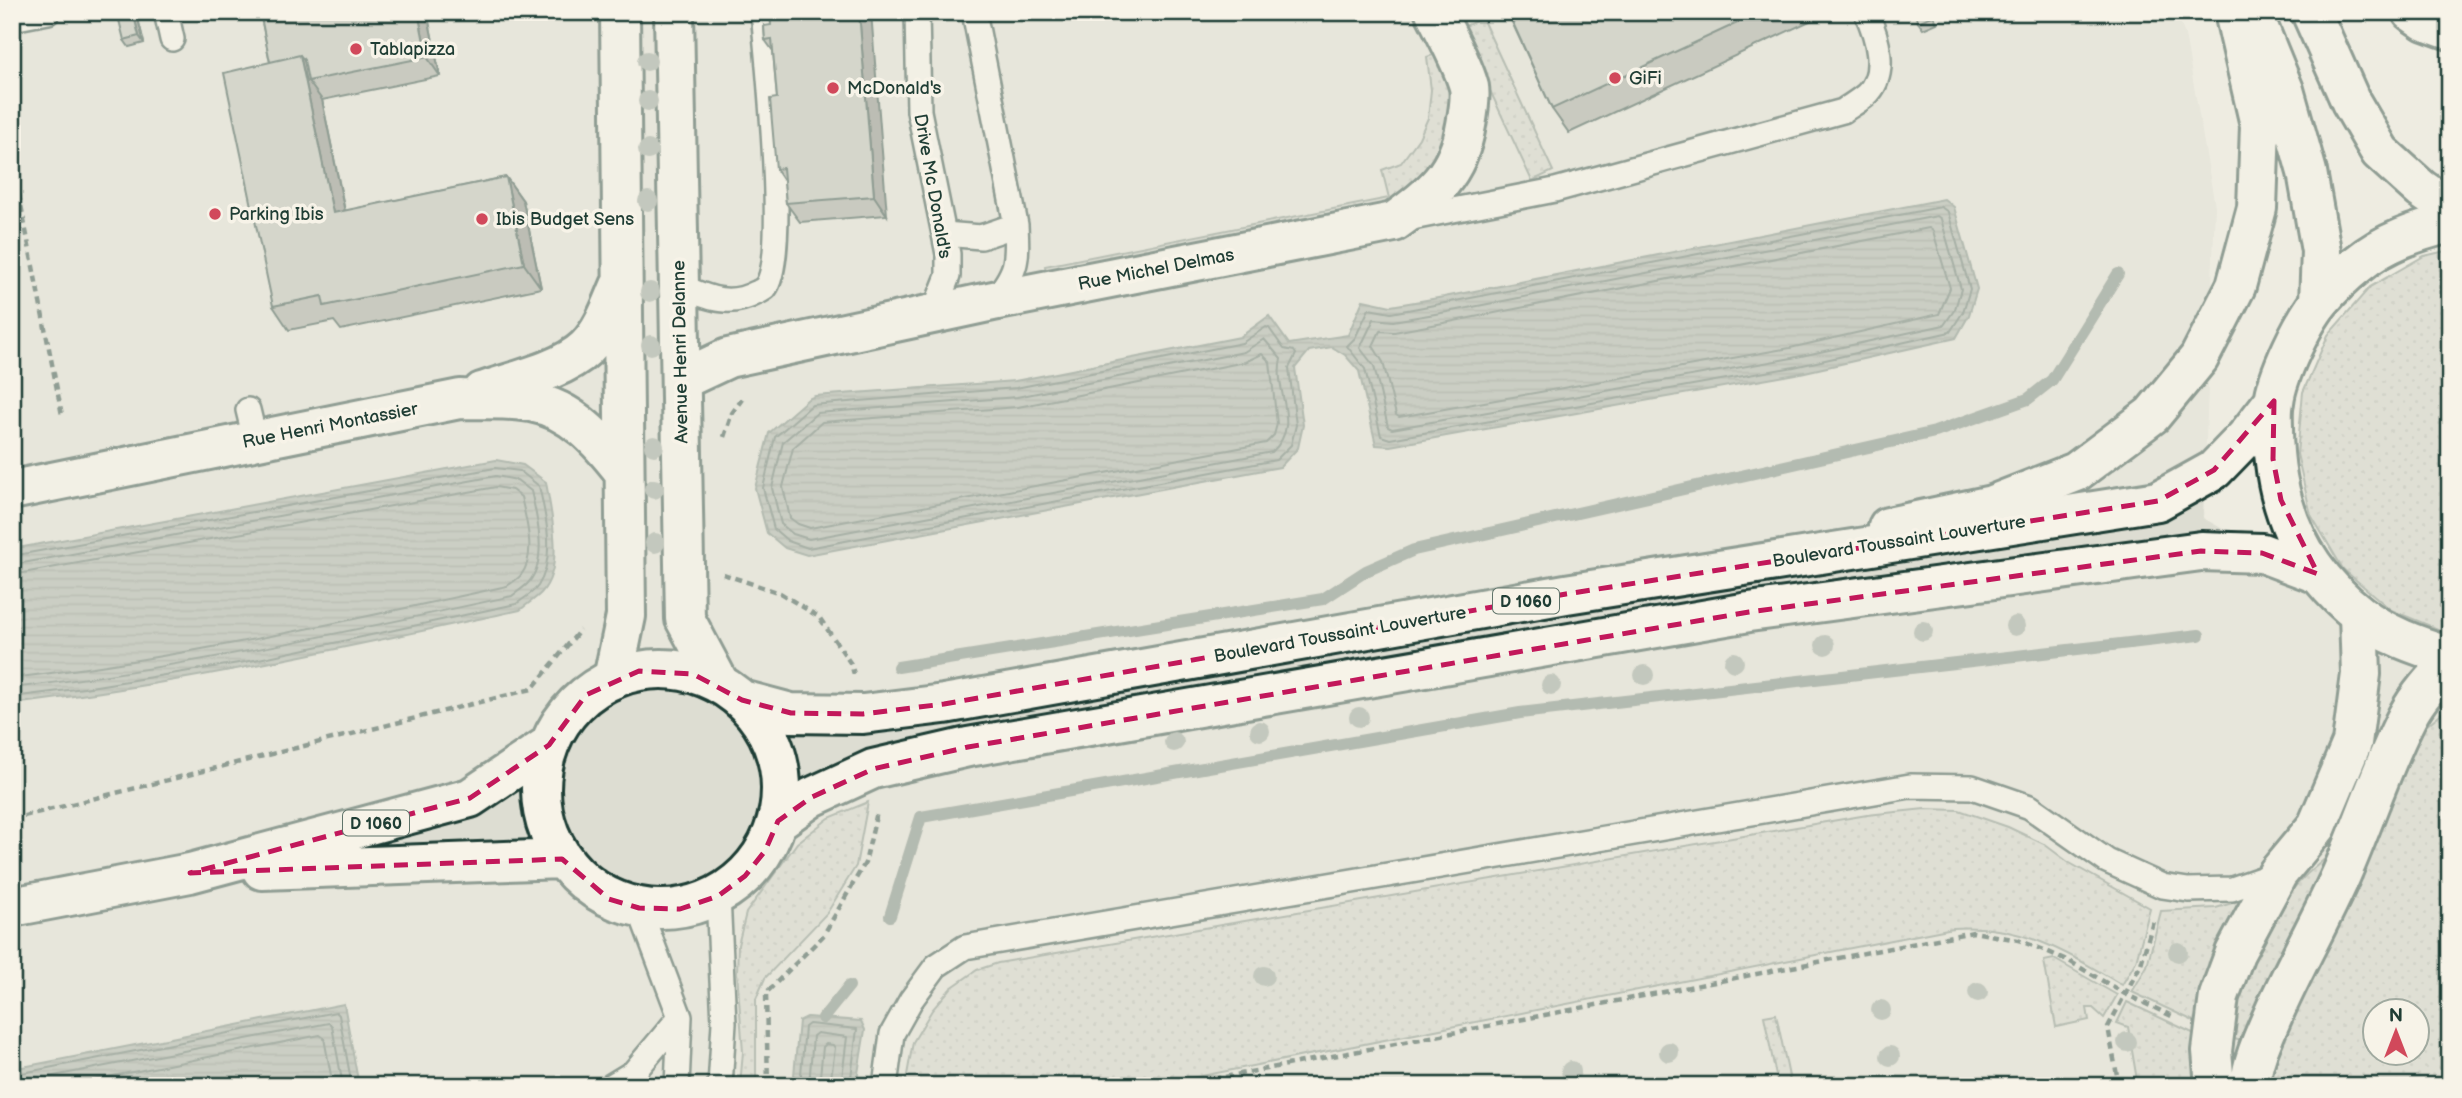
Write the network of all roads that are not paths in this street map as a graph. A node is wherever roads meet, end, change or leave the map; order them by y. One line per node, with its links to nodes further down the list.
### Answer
1 (48, 12): 13 (lane)
2 (166, 12): 16 (lane)
3 (620, 12): 22 (main road)
4 (674, 12): 23 (main road, Avenue Henri Delanne)
5 (763, 12): 23 (lane)
6 (917, 12): 21 (lane, Drive Mc Donald's)
7 (974, 12): 20 (lane)
8 (1866, 12): 18 (lane)
9 (2234, 12): 33 (main road)
10 (2253, 12): 25 (main road)
11 (2311, 12): 17 (main road)
12 (2412, 12): 15 (main road)
13 (12, 19)
14 (1439, 19): 18 (main road, Rue Michel Delmas)
15 (2450, 30)
16 (172, 39)
17 (2450, 209)
18 (1394, 222): 24 (main road, Rue Michel Delmas)
19 (2450, 223): 25 (main road)
20 (1016, 226): 21 (lane); 24 (lane)
21 (944, 234): 26 (lane, Drive Mc Donald's)
22 (624, 277): 28 (main road); 30 (main road)
23 (680, 286): 27 (main road, Avenue Henri Delanne)
24 (993, 302): 26 (main road, Rue Michel Delmas)
25 (2319, 302): 29 (main road)
26 (933, 314): 27 (main road, Rue Michel Delmas)
27 (681, 380): 38 (main road, Avenue Henri Delanne)
28 (460, 399): 30 (main road, Rue Henri Montassier); 31 (main road, Rue Henri Montassier)
29 (2274, 401): 32 (main road); 33 (main road, Boulevard Toussaint Louverture / D 1060)
30 (624, 472): 37 (main road)
31 (12, 490)
32 (2318, 574): 34 (main road); 40 (main road)
33 (1566, 594): 38 (main road, Boulevard Toussaint Louverture / D 1060)
34 (2359, 614): 35 (main road); 43 (main road)
35 (2450, 656)
36 (2450, 662): 53 (main road)
37 (613, 679): 38 (main road); 39 (main road)
38 (730, 692): 40 (main road)
39 (549, 745): 41 (main road); 42 (main road, D 1060)
40 (778, 821): 44 (main road)
41 (562, 859): 42 (main road, D 1060); 46 (main road)
42 (190, 873): 45 (main road, D 1060)
43 (2278, 873): 51 (lane); 52 (main road)
44 (718, 896): 46 (main road); 50 (lane)
45 (12, 907)
46 (639, 908): 47 (lane)
47 (680, 1017): 48 (lane); 49 (lane)
48 (611, 1086)
49 (677, 1086)
50 (720, 1086)
51 (885, 1086)
52 (2215, 1086)
53 (2250, 1086)

